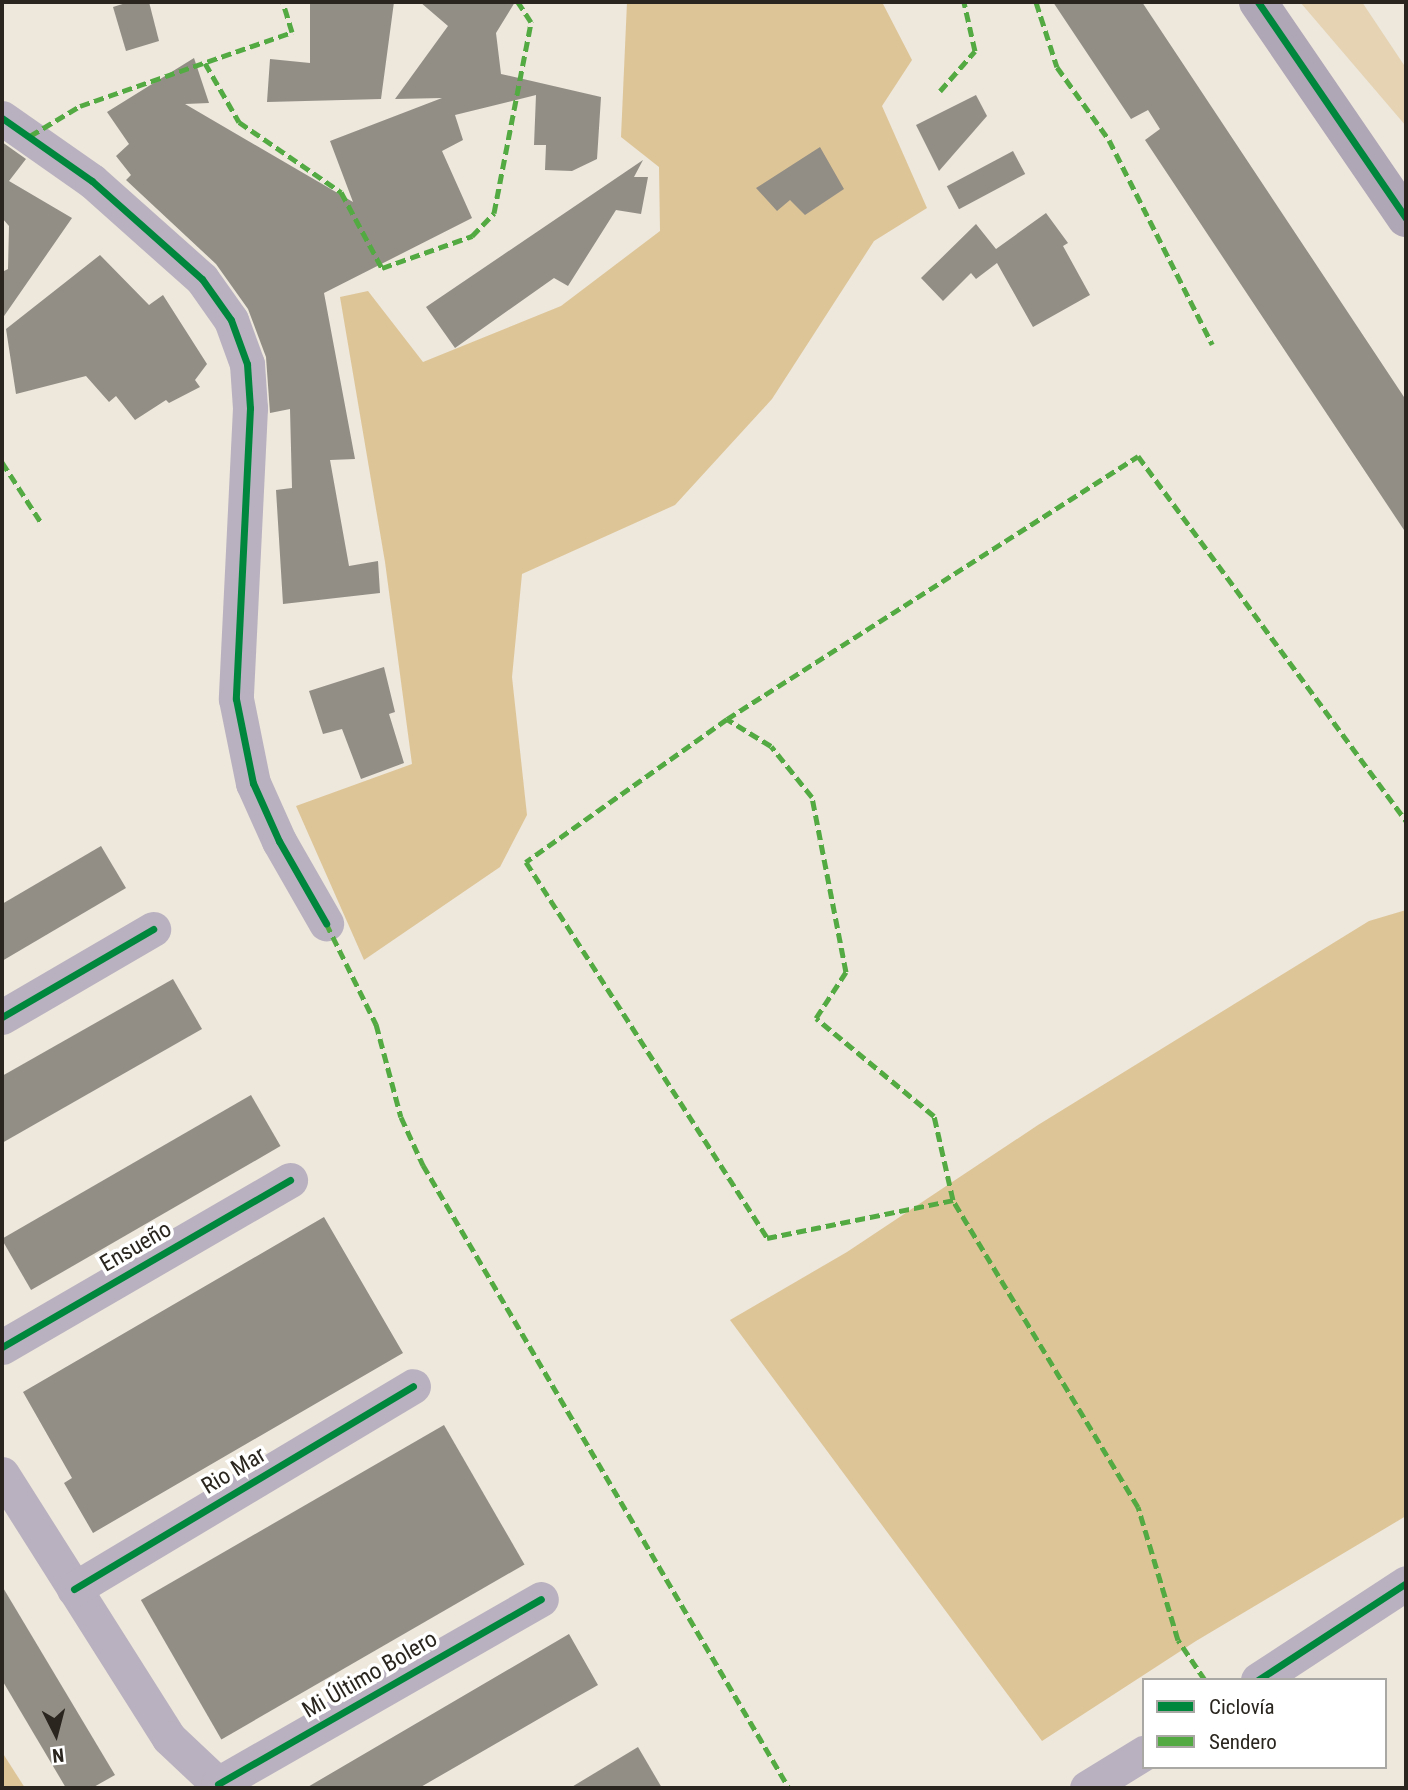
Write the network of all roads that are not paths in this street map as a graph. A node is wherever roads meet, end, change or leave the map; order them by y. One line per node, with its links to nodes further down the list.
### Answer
1 (1258, 2): 3 (street)
2 (2, 118): 4 (street)
3 (1406, 219)
4 (326, 923)
5 (153, 929): 6 (street)
6 (2, 1017)
7 (290, 1180): 8 (street, Ensueño)
8 (2, 1348)
9 (413, 1386): 12 (street, Rio Mar)
10 (2, 1474): 12 (street)
11 (1406, 1583): 14 (street)
12 (74, 1590): 16 (street)
13 (541, 1599): 16 (street, Mi Último Bolero)
14 (1261, 1678)
15 (1142, 1754): 17 (street)
16 (220, 1786)
17 (1087, 1788)

